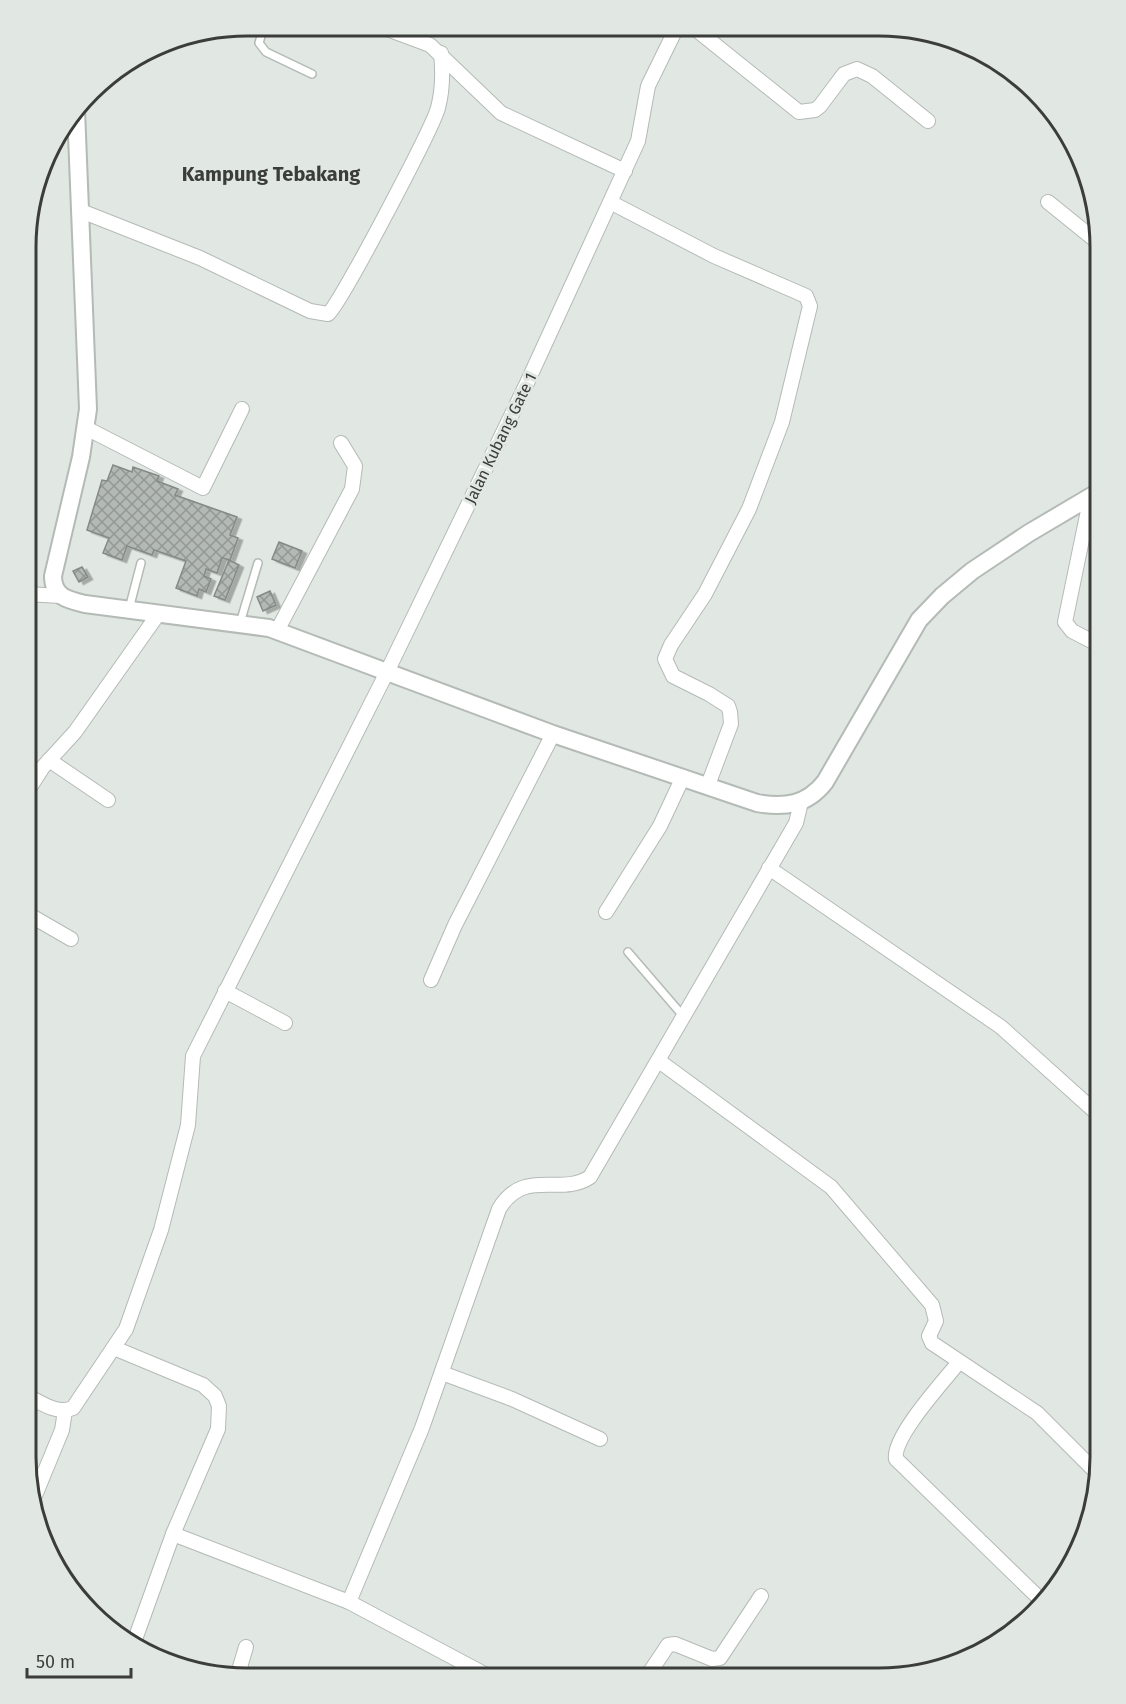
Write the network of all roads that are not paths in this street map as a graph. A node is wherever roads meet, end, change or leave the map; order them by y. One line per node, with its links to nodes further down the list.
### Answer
1 (261, 36): 6 (lane)
2 (411, 36): 5 (street)
3 (673, 36): 9 (street, Jalan Kubang Gate 1)
4 (704, 36): 7 (street)
5 (441, 53): 9 (street); 12 (street)
6 (312, 74)
7 (928, 121)
8 (77, 123): 12 (street)
9 (625, 171): 11 (street, Jalan Kubang Gate 1)
10 (1048, 202): 13 (street)
11 (612, 203): 28 (street, Jalan Kubang Gate 1); 33 (street)
12 (81, 211): 15 (street)
13 (1090, 236)
14 (242, 409): 15 (street)
15 (86, 428): 22 (street)
16 (341, 442): 26 (street)
17 (1090, 497): 35 (street)
18 (1090, 519): 27 (street)
19 (141, 563): 23 (lane)
20 (258, 563): 25 (lane)
21 (36, 595): 22 (street)
22 (60, 596): 23 (street)
23 (129, 609): 24 (street)
24 (159, 613): 25 (street); 30 (street)
25 (240, 624): 26 (street)
26 (276, 631): 28 (street)
27 (1090, 640)
28 (387, 672): 29 (street); 42 (street, Jalan Kubang Gate 1)
29 (553, 734): 31 (street); 41 (street)
30 (49, 760): 32 (street); 34 (street)
31 (683, 777): 33 (street); 37 (street)
32 (36, 779)
33 (708, 785): 35 (street)
34 (108, 800)
35 (801, 802): 36 (street)
36 (769, 868): 43 (street); 46 (street)
37 (606, 912)
38 (36, 919): 39 (street)
39 (71, 939)
40 (628, 952): 43 (lane)
41 (431, 980)
42 (225, 991): 44 (street); 47 (street, Jalan Kubang Gate 1)
43 (684, 1017): 45 (street)
44 (285, 1023)
45 (659, 1061): 48 (street); 49 (street)
46 (1090, 1107)
47 (114, 1348): 51 (street, Jalan Kubang Gate 1); 55 (street)
48 (959, 1362): 53 (street); 57 (street)
49 (442, 1373): 52 (street); 58 (street)
50 (36, 1399): 51 (street)
51 (65, 1412): 54 (street)
52 (600, 1439)
53 (1090, 1467)
54 (38, 1487)
55 (173, 1534): 58 (street); 59 (street)
56 (761, 1596): 63 (street)
57 (1037, 1597)
58 (349, 1602): 62 (street)
59 (136, 1636)
60 (246, 1647): 61 (street)
61 (241, 1668)
62 (473, 1668)
63 (653, 1668)

